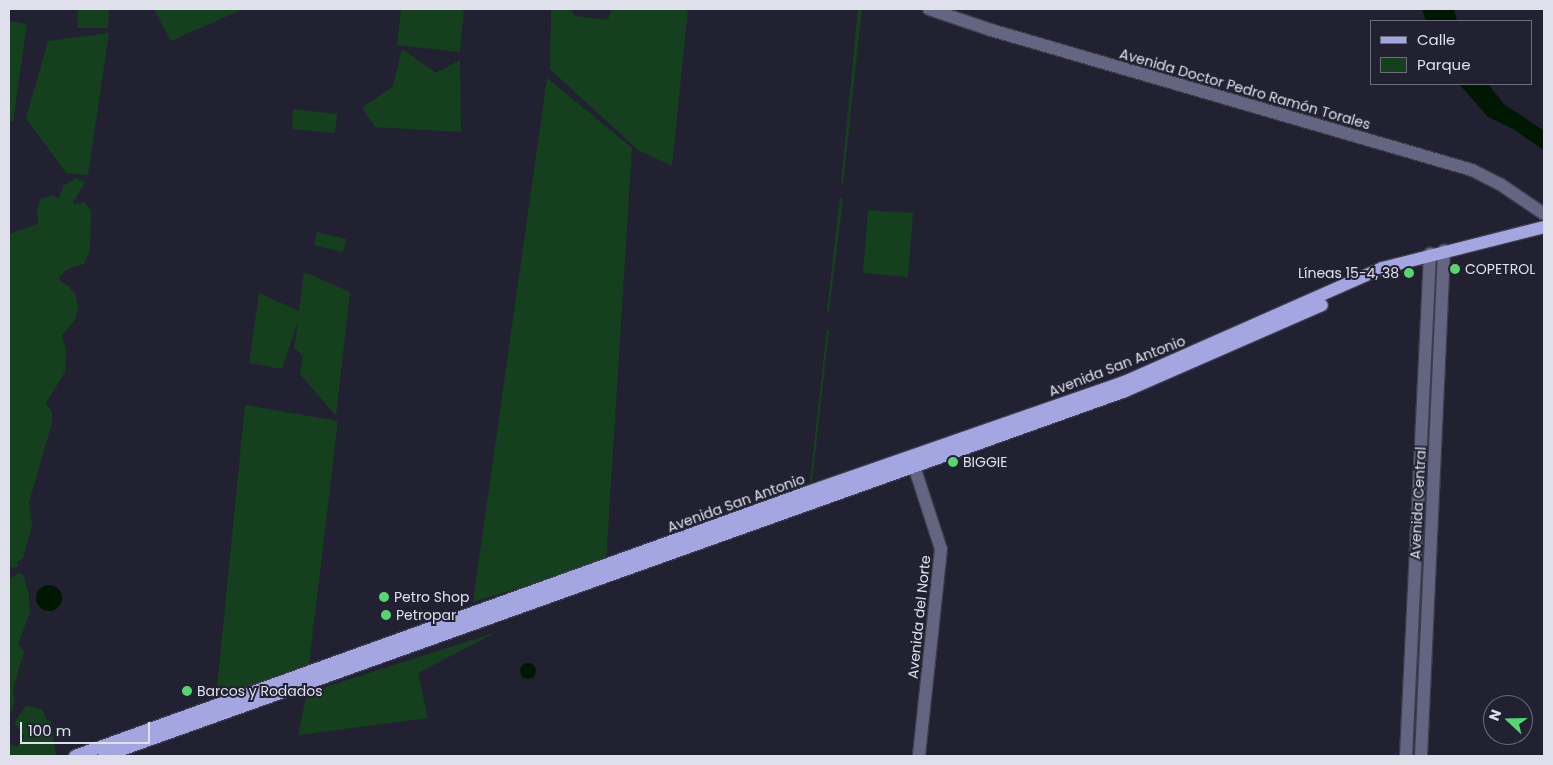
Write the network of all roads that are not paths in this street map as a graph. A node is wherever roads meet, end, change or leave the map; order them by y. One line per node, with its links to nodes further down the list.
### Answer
1 (929, 9): 2 (street, Avenida Doctor Pedro Ramón Torales)
2 (1544, 214)
3 (1544, 227): 4 (main road, Avenida San Antonio)
4 (1444, 251): 5 (main road, Avenida San Antonio); 11 (street, Avenida Central)
5 (1430, 254): 6 (main road, Avenida San Antonio); 10 (street, Avenida Central)
6 (915, 460): 7 (main road, Avenida San Antonio); 8 (main road, Avenida San Antonio); 9 (street, Avenida del Norte)
7 (75, 756)
8 (104, 756)
9 (919, 756)
10 (1406, 756)
11 (1421, 756)

